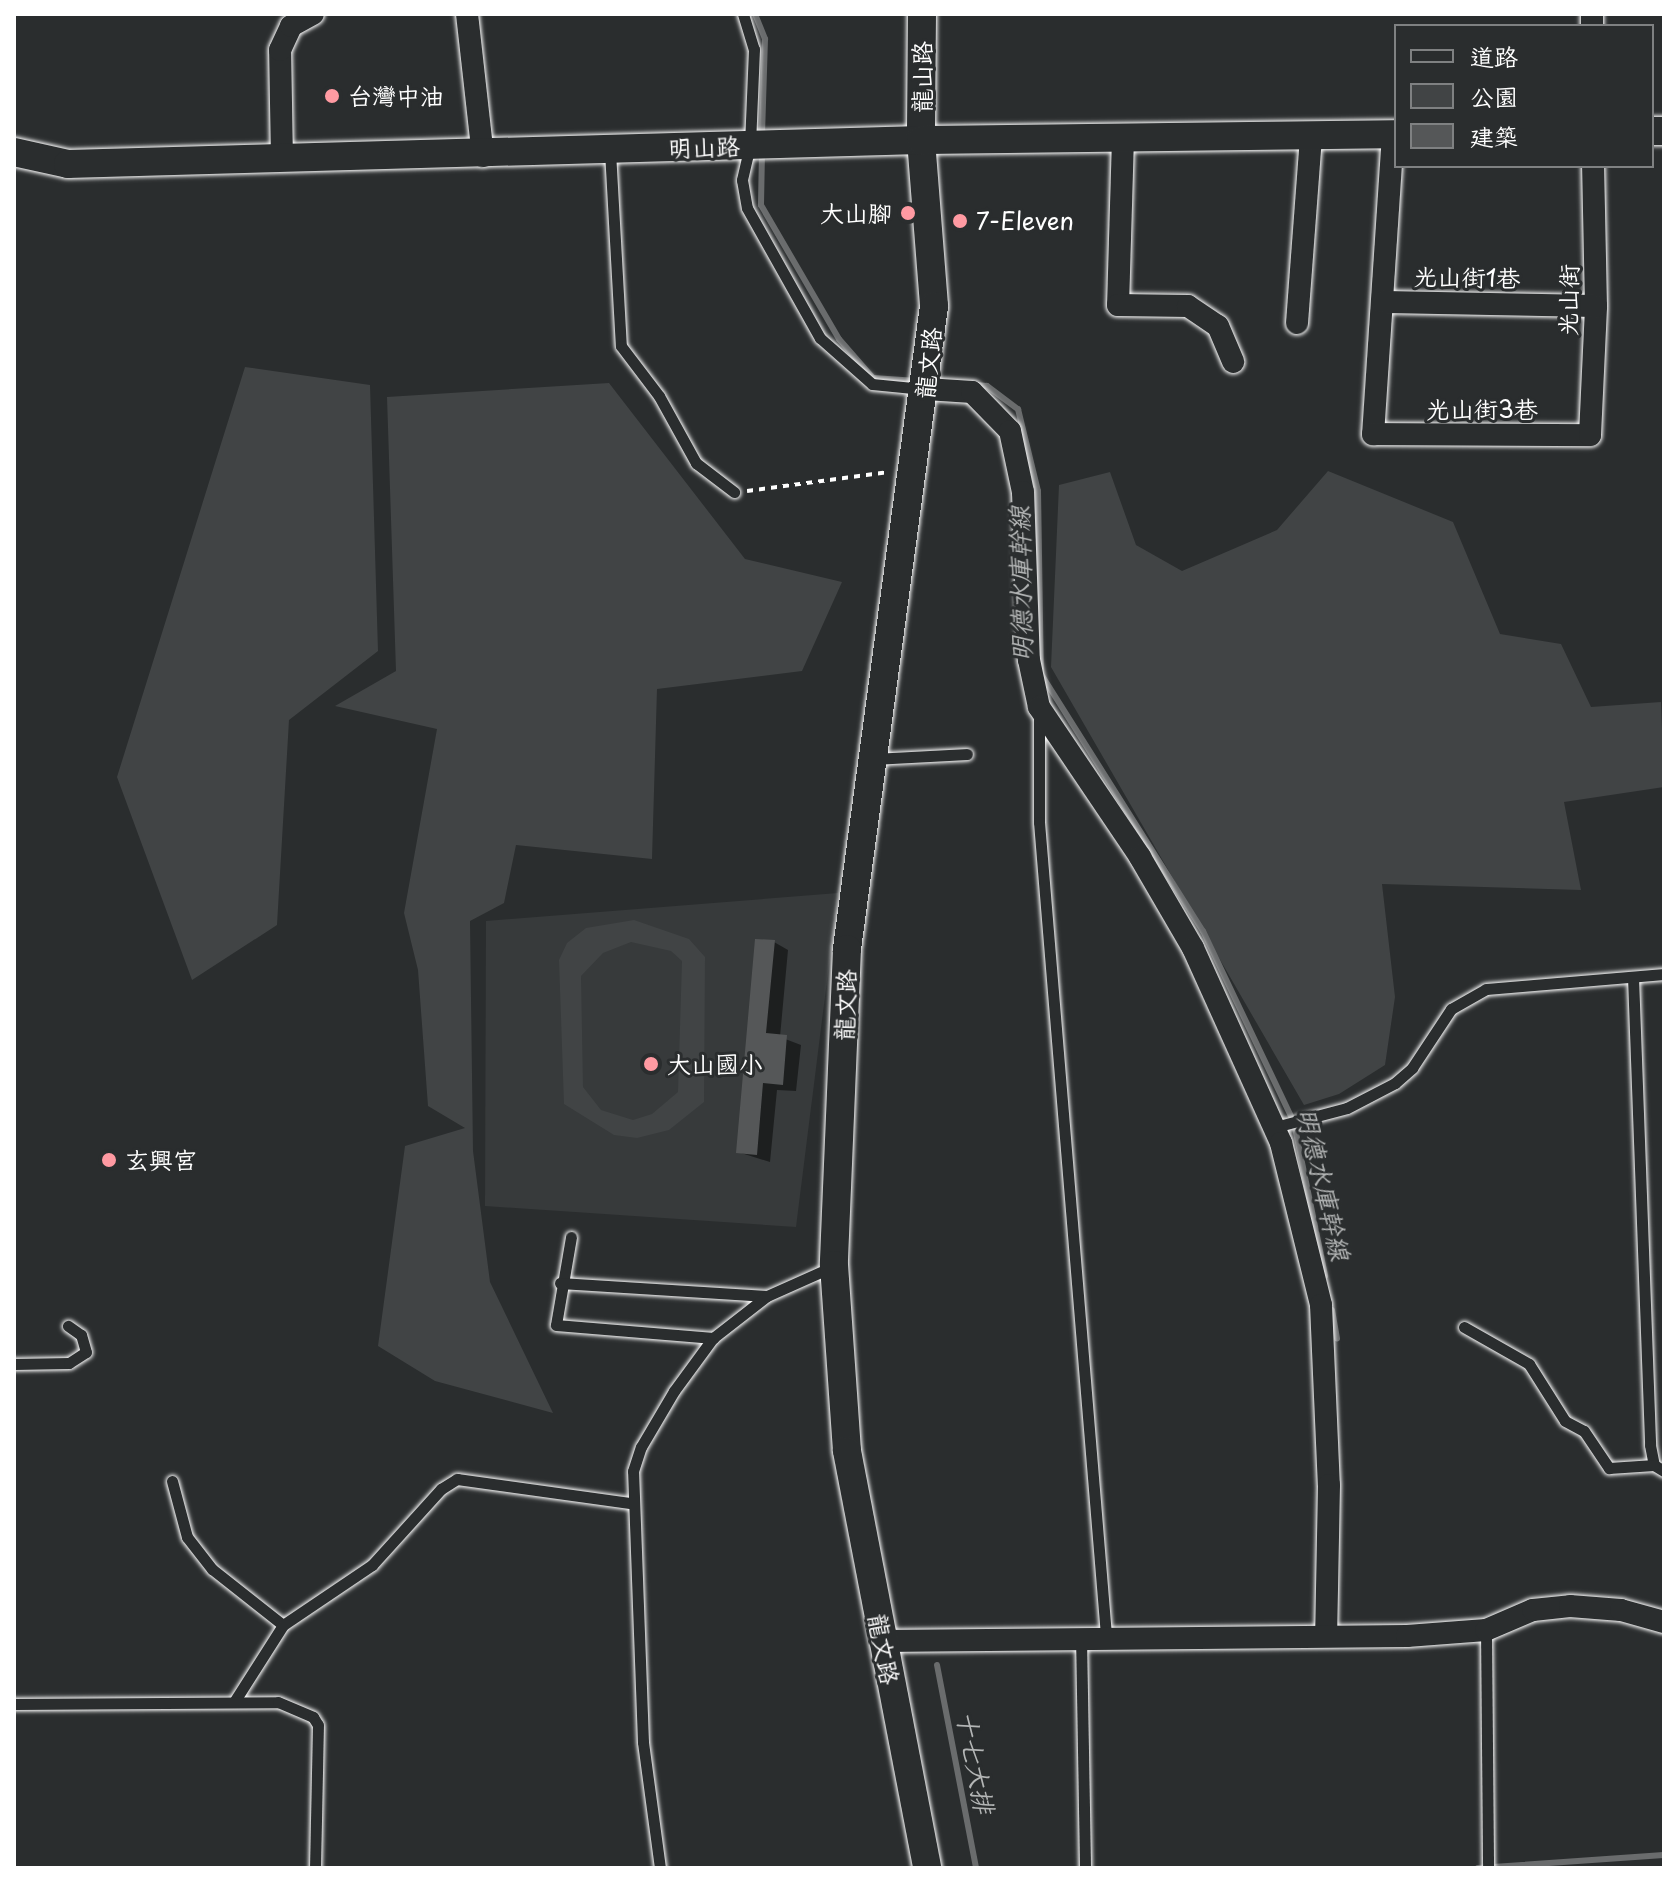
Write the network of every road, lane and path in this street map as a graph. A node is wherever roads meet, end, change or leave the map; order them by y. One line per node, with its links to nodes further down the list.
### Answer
1 (313, 14): 13 (street)
2 (467, 14): 12 (street)
3 (743, 14): 9 (lane)
4 (922, 14): 8 (street, 龍山路)
5 (1394, 134): 6 (street, 明山路); 15 (street)
6 (1311, 135): 7 (street, 明山路); 17 (street)
7 (1123, 138): 8 (street, 明山路); 18 (street)
8 (921, 140): 9 (street, 明山路); 19 (street, 龍文路)
9 (758, 145): 10 (street, 明山路); 19 (lane)
10 (610, 151): 12 (street, 明山路); 22 (lane)
11 (14, 152): 13 (street, 明山路)
12 (483, 156): 13 (street, 明山路)
13 (282, 160)
14 (1593, 168): 16 (street, 光山街)
15 (1384, 302): 16 (street, 光山街1巷); 20 (street, 光山街3巷)
16 (1596, 306): 20 (street, 光山街)
17 (1297, 323)
18 (1233, 362)
19 (927, 383): 21 (street, 龍文路); 23 (street)
20 (1590, 435)
21 (915, 469): 22 (path); 25 (street, 龍文路)
22 (734, 492)
23 (1039, 707): 28 (street); 43 (lane)
24 (967, 754): 25 (lane)
25 (869, 759): 30 (street, 龍文路)
26 (1664, 974): 27 (lane)
27 (1633, 977): 28 (lane); 37 (lane)
28 (1279, 1126): 45 (street)
29 (571, 1237): 31 (lane)
30 (834, 1265): 32 (lane); 46 (street, 龍文路)
31 (560, 1283): 32 (lane); 35 (lane)
32 (767, 1296): 35 (lane)
33 (68, 1326): 36 (lane)
34 (1464, 1327): 37 (lane)
35 (713, 1338): 39 (lane)
36 (14, 1364)
37 (1659, 1468)
38 (172, 1481): 41 (lane)
39 (631, 1503): 41 (lane); 51 (lane)
40 (1664, 1622): 42 (street)
41 (283, 1625): 47 (lane)
42 (1486, 1630): 45 (street); 49 (lane)
43 (1106, 1635): 44 (street); 45 (street)
44 (1081, 1636): 46 (street); 53 (lane)
45 (1326, 1636)
46 (883, 1641): 52 (street, 龍文路)
47 (234, 1702): 48 (lane); 50 (lane)
48 (14, 1704)
49 (1488, 1863)
50 (315, 1868)
51 (660, 1868)
52 (927, 1868)
53 (1085, 1868)

